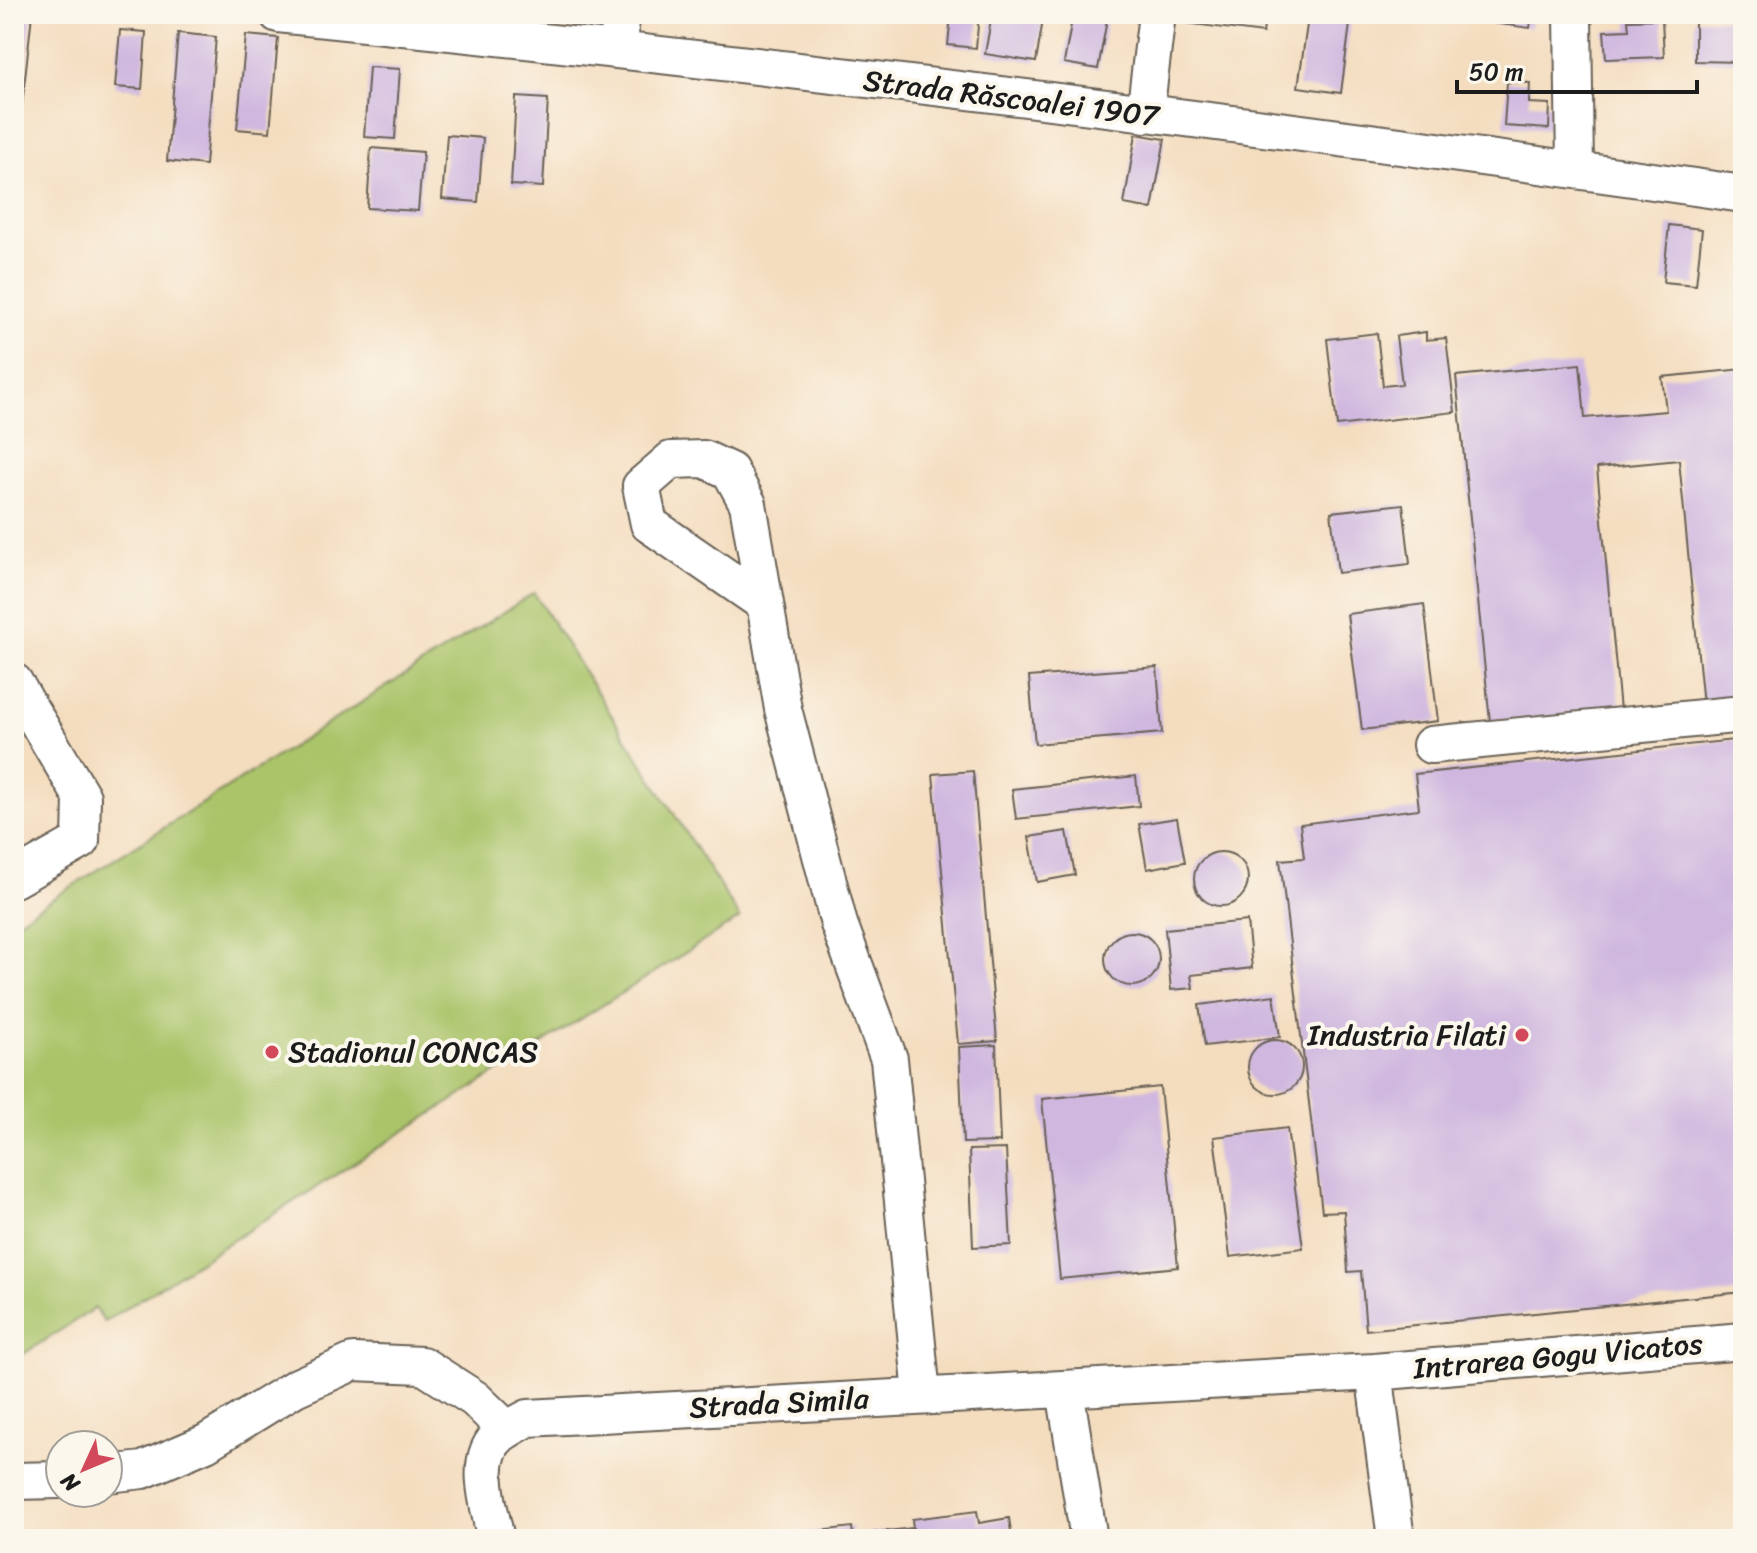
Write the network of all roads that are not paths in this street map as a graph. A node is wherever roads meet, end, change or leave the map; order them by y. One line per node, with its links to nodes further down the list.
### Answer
1 (278, 14): 5 (street, Strada Răscoalei 1907)
2 (618, 14): 5 (street)
3 (1157, 14): 6 (street)
4 (1573, 14): 7 (street)
5 (622, 49): 6 (street, Strada Răscoalei 1907)
6 (1145, 114): 7 (street, Strada Răscoalei 1907)
7 (1575, 170): 8 (street, Strada Răscoalei 1907)
8 (1743, 194)
9 (765, 604): 17 (street)
10 (14, 682): 13 (street)
11 (1743, 714): 12 (street)
12 (1431, 745)
13 (14, 879)
14 (1743, 1341): 15 (street, Intrarea Gogu Vicatos)
15 (1374, 1372): 16 (street, Strada Simila); 24 (street)
16 (1065, 1390): 17 (street, Strada Simila); 23 (street)
17 (922, 1395): 18 (street, Strada Simila)
18 (503, 1433): 19 (street); 22 (street)
19 (124, 1472)
20 (44, 1480): 21 (street)
21 (14, 1481)
22 (496, 1539)
23 (1089, 1539)
24 (1396, 1539)

